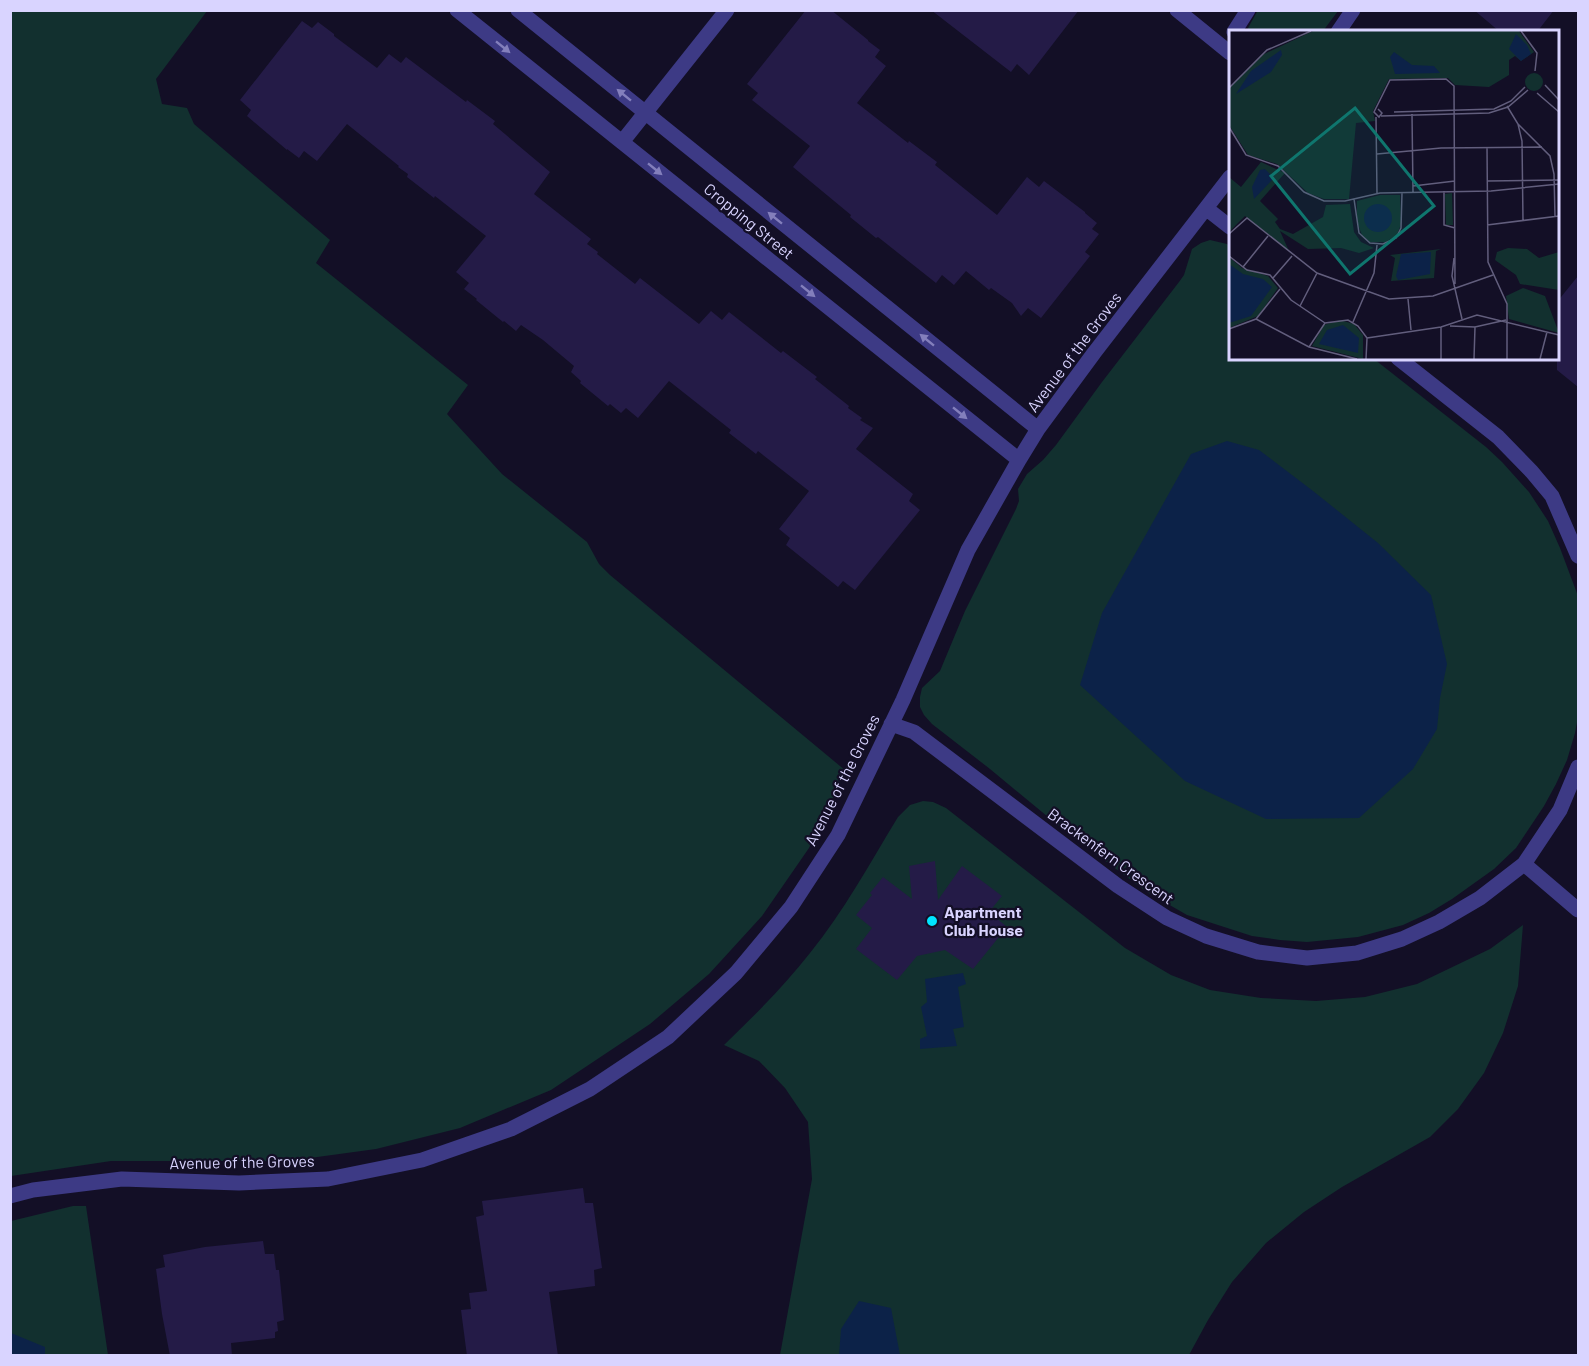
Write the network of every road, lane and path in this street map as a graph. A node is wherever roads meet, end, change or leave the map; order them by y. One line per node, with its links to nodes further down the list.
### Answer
1 (457, 10): 11 (street, Cropping Street, one-way to 11)
2 (518, 10): 10 (street, Cropping Street, one-way to 2)
3 (727, 10): 10 (street)
4 (1177, 10): 9 (street)
5 (1248, 10): 7 (street)
6 (1353, 10): 8 (street)
7 (1235, 30)
8 (1339, 30)
9 (1228, 46)
10 (645, 113): 11 (street); 16 (street, Cropping Street, one-way to 10)
11 (622, 142): 17 (street, Cropping Street, one-way to 17)
12 (1229, 178): 13 (street, Avenue of the Groves)
13 (1207, 209): 14 (street); 16 (street, Avenue of the Groves)
14 (1229, 226)
15 (1400, 360): 18 (street)
16 (1038, 429): 17 (street, Avenue of the Groves)
17 (1019, 460): 19 (street, Avenue of the Groves)
18 (1578, 556)
19 (891, 724): 21 (street, Brackenfern Crescent); 23 (street, Avenue of the Groves)
20 (1578, 768): 21 (street, Brackenfern Crescent)
21 (1524, 864): 22 (street)
22 (1578, 910)
23 (10, 1196)

